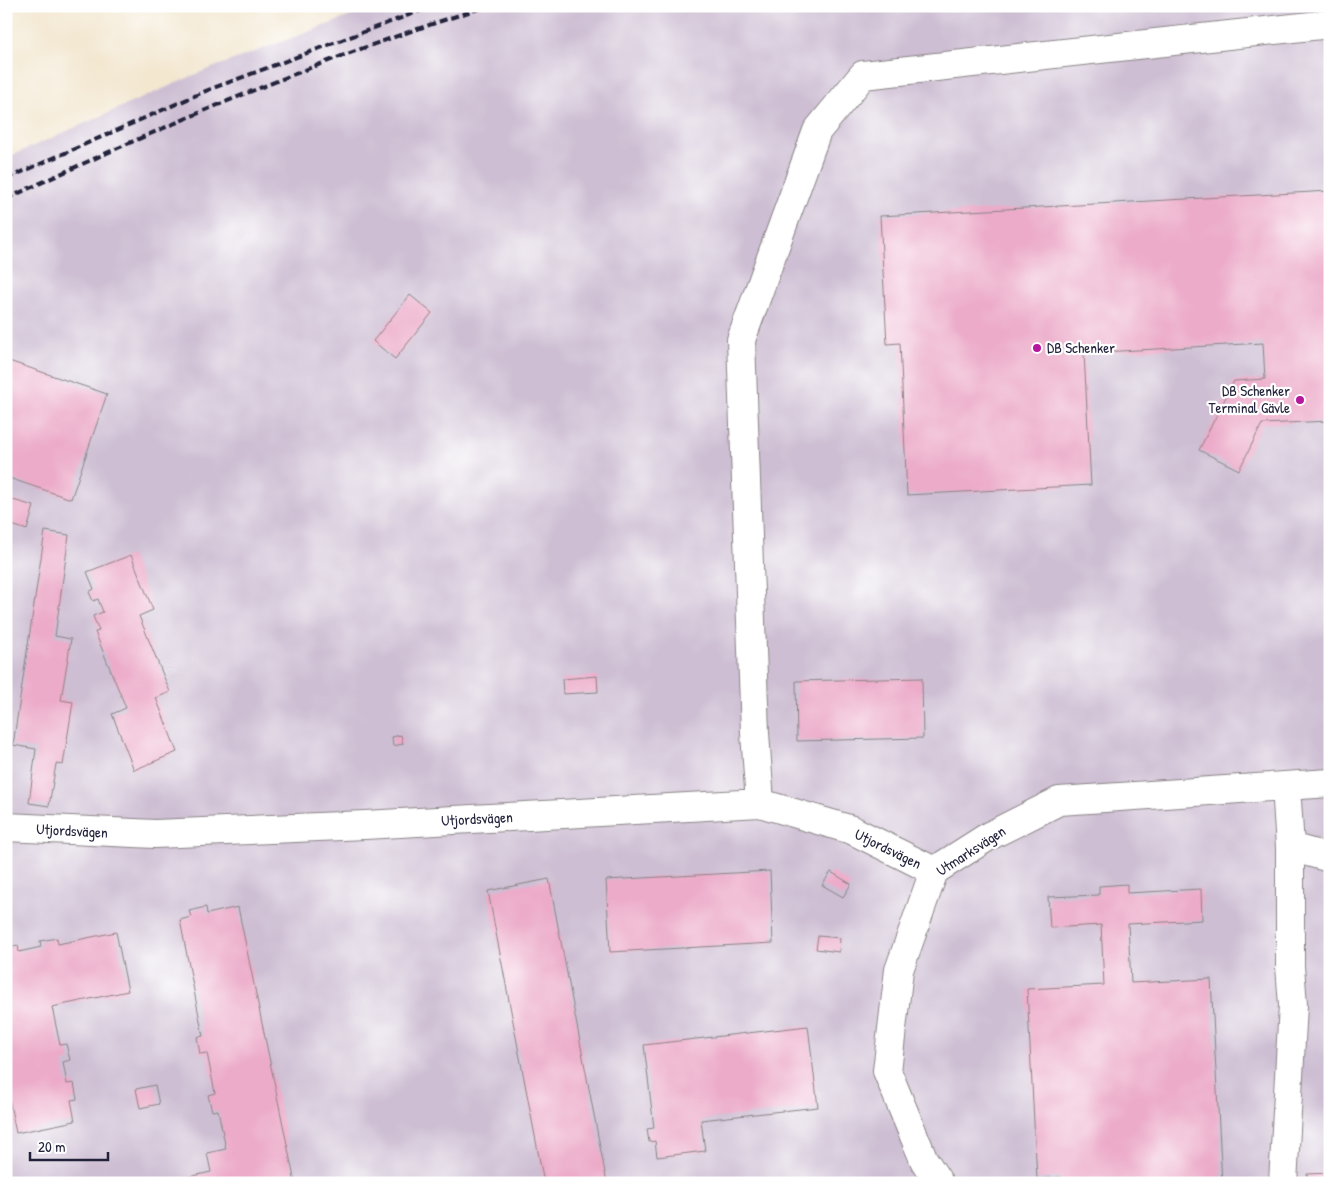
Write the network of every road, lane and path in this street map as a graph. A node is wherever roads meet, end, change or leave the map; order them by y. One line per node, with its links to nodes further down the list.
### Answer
1 (1330, 24): 4 (street)
2 (1330, 783): 3 (street, Utmarksvägen)
3 (1286, 786): 6 (street); 8 (street, Utmarksvägen)
4 (760, 803): 5 (street, Utjordsvägen); 8 (street, Utjordsvägen)
5 (6, 827)
6 (1290, 847): 7 (street); 10 (street)
7 (1330, 858)
8 (934, 872): 9 (street, Utmarksvägen)
9 (940, 1183)
10 (1283, 1183)

